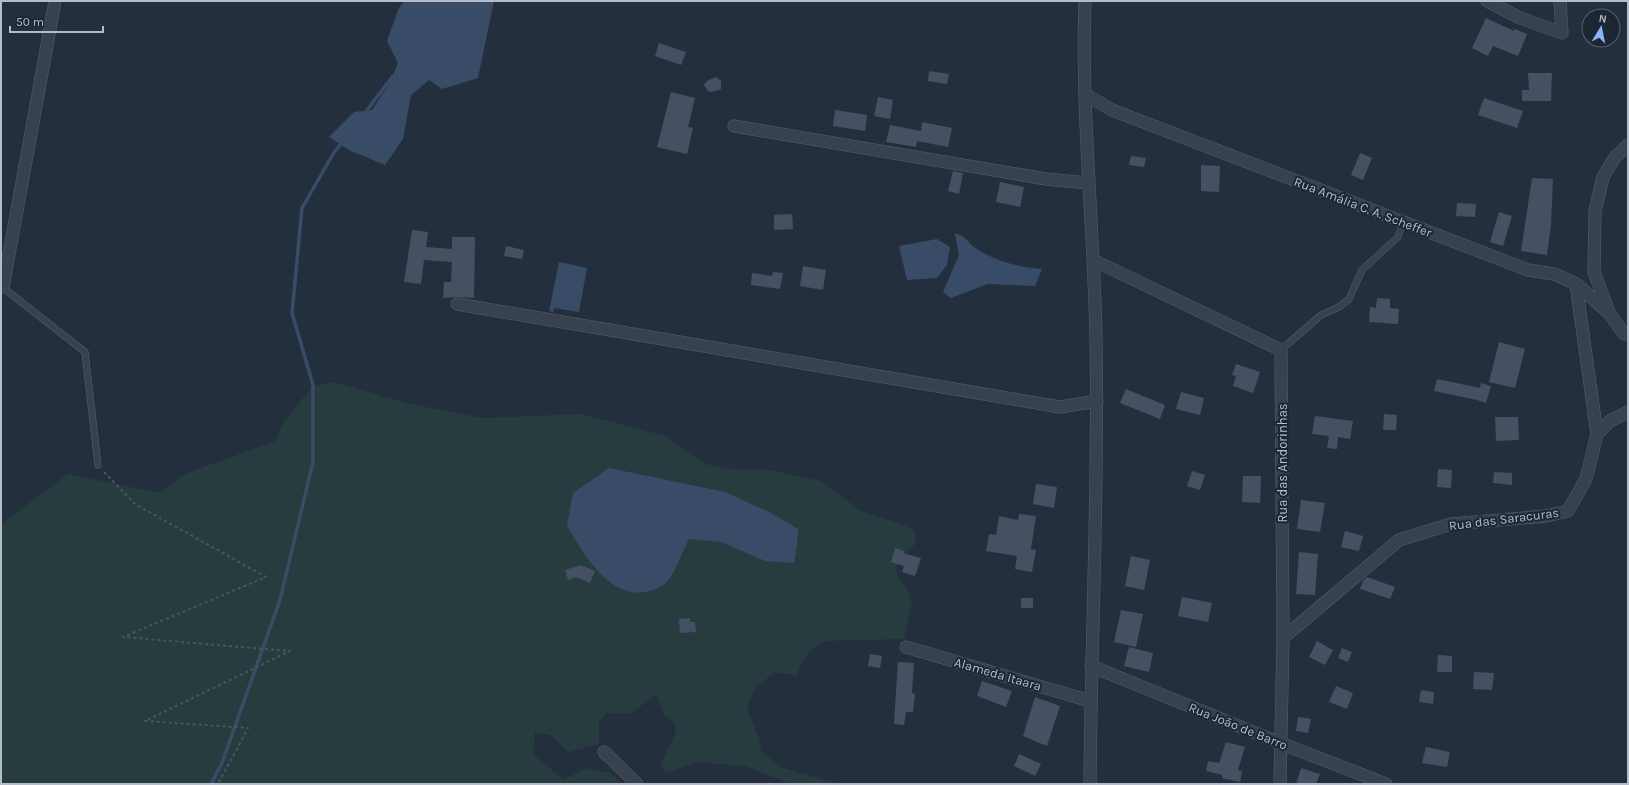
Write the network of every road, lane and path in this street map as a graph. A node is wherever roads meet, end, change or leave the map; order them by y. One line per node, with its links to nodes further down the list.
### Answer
1 (55, 1): 12 (street)
2 (1085, 1): 5 (street)
3 (1488, 1): 4 (street)
4 (1560, 1)
5 (1085, 94): 8 (street); 9 (street, Rua Amália C. A. Scheffer)
6 (734, 126): 8 (street)
7 (1628, 146): 14 (street)
8 (1088, 183): 10 (street)
9 (1404, 222): 11 (street, Rua Amália C. A. Scheffer); 16 (lane)
10 (1093, 260): 16 (street); 17 (street)
11 (1576, 284): 14 (street, Rua Amália C. A. Scheffer); 19 (street)
12 (2, 287): 20 (lane)
13 (457, 304): 17 (street)
14 (1609, 313): 15 (street, Rua Amália C. A. Scheffer)
15 (1628, 335)
16 (1281, 350): 21 (street, Rua das Andorinhas)
17 (1097, 401): 23 (street)
18 (1628, 412): 19 (street)
19 (1597, 434): 21 (street, Rua das Saracuras)
20 (98, 465): 27 (path)
21 (1282, 638): 25 (street, Rua das Andorinhas)
22 (906, 647): 24 (street, Alameda Itaara)
23 (1091, 666): 24 (street); 25 (street, Rua João de Barro)
24 (1090, 701): 29 (street)
25 (1280, 743): 30 (street, Rua das Andorinhas); 31 (street, Rua João de Barro)
26 (604, 752): 28 (street)
27 (218, 784)
28 (637, 784)
29 (1090, 784)
30 (1280, 784)
31 (1386, 784)

